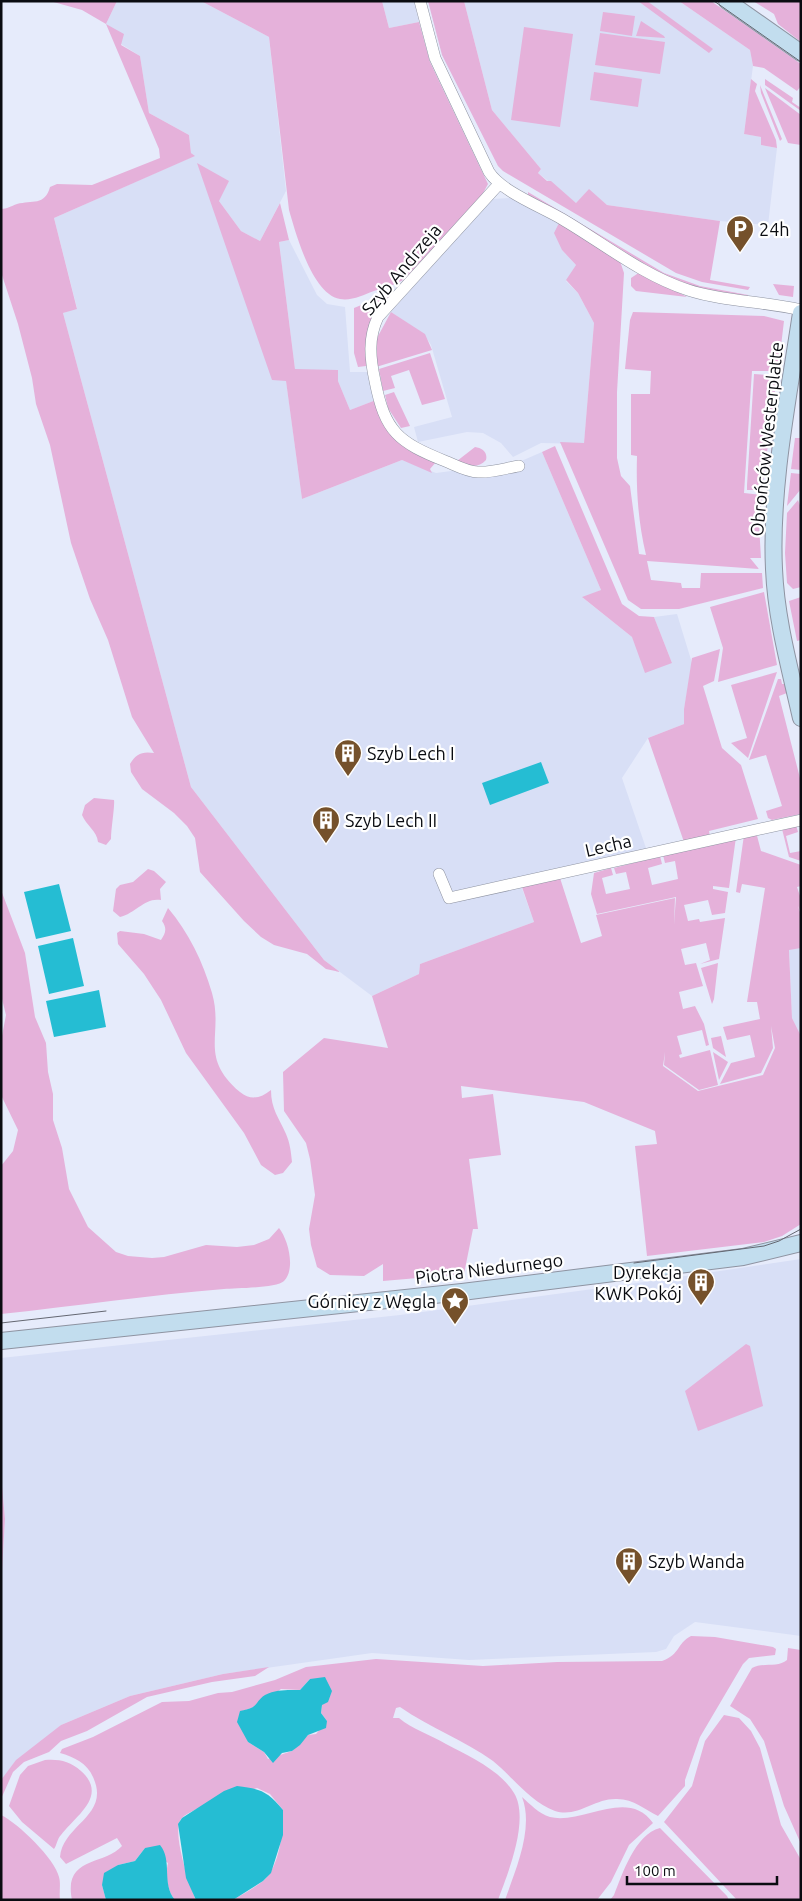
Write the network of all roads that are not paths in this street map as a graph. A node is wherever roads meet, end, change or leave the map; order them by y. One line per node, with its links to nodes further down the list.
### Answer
1 (420, 1): 4 (street)
2 (727, 1): 3 (street)
3 (801, 53)
4 (499, 184): 5 (street); 6 (street, Szyb Andrzeja)
5 (801, 311): 7 (street, Obrońców Westerplatte)
6 (519, 466)
7 (801, 718)
8 (801, 820): 9 (street, Lecha)
9 (439, 874)
10 (801, 1243): 11 (street, Piotra Niedurnego)
11 (4, 1341)

